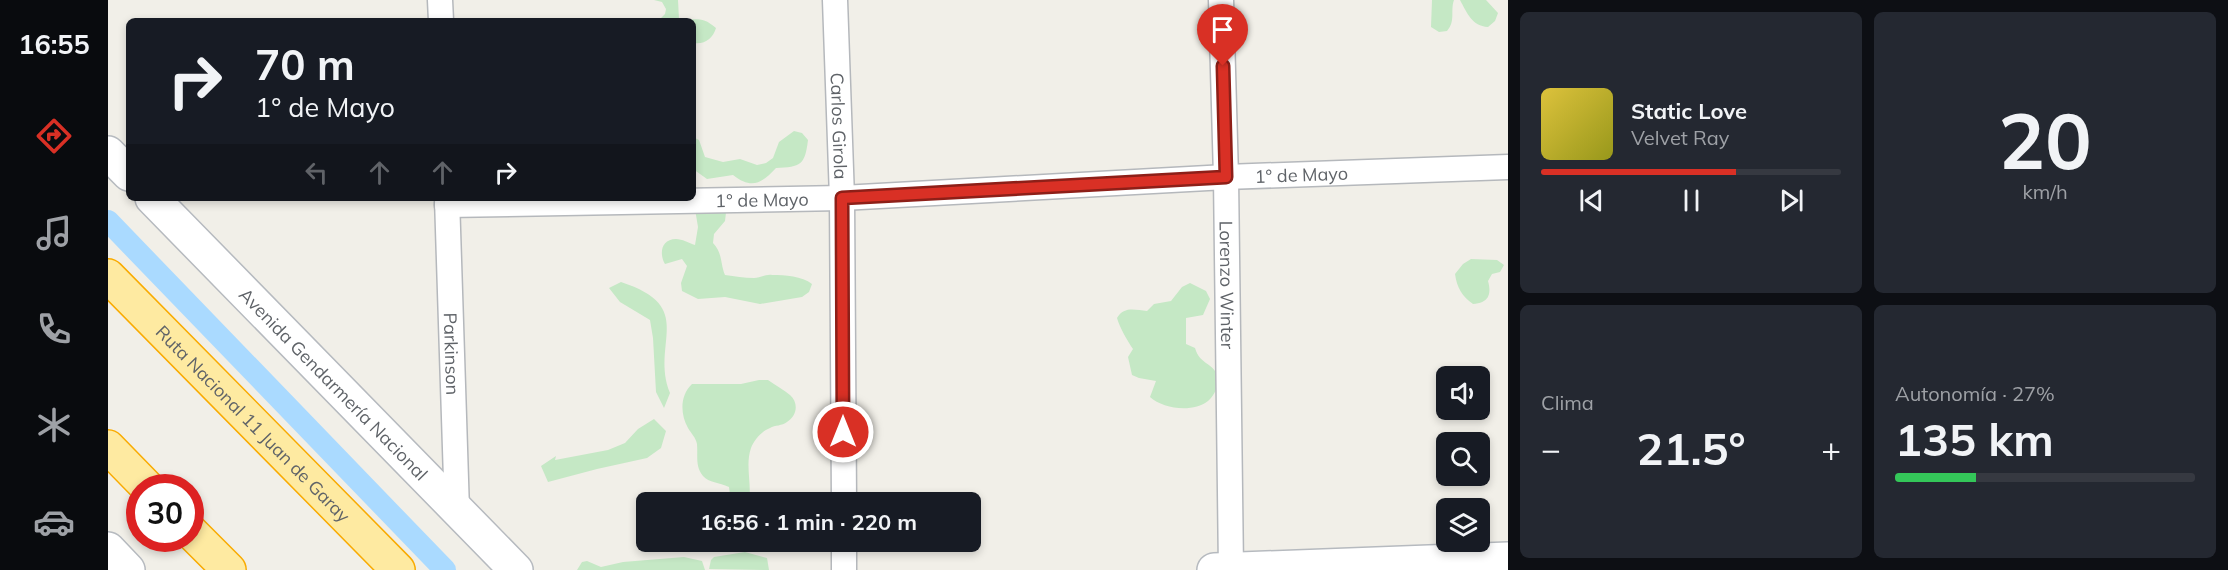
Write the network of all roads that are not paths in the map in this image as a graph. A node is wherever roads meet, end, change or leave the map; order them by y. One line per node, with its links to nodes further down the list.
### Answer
1 (440, 0): 4 (street)
2 (835, 0): 9 (street, Carlos Girola)
3 (1221, 0): 8 (street, Lorenzo Winter)
4 (441, 18)
5 (108, 153): 7 (main road)
6 (1508, 167): 8 (street, 1° de Mayo)
7 (126, 171)
8 (1226, 177): 9 (street, 1° de Mayo); 29 (street, Lorenzo Winter)
9 (842, 198): 10 (street, 1° de Mayo); 16 (street, Carlos Girola)
10 (696, 199)
11 (155, 201): 17 (main road, Avenida Gendarmería Nacional)
12 (447, 201): 17 (street, Parkinson)
13 (108, 276): 25 (highway, Ruta Nacional 11 Juan de Garay)
14 (108, 447): 15 (highway)
15 (134, 474)
16 (844, 492)
17 (457, 511): 26 (main road, Avenida Gendarmería Nacional)
18 (204, 545): 24 (highway)
19 (108, 549): 23 (main road)
20 (844, 552): 27 (street)
21 (1508, 559): 22 (main road)
22 (1386, 567): 29 (main road)
23 (128, 570)
24 (230, 570)
25 (398, 570)
26 (516, 570)
27 (844, 570)
28 (1214, 570): 29 (main road)
29 (1231, 570)

